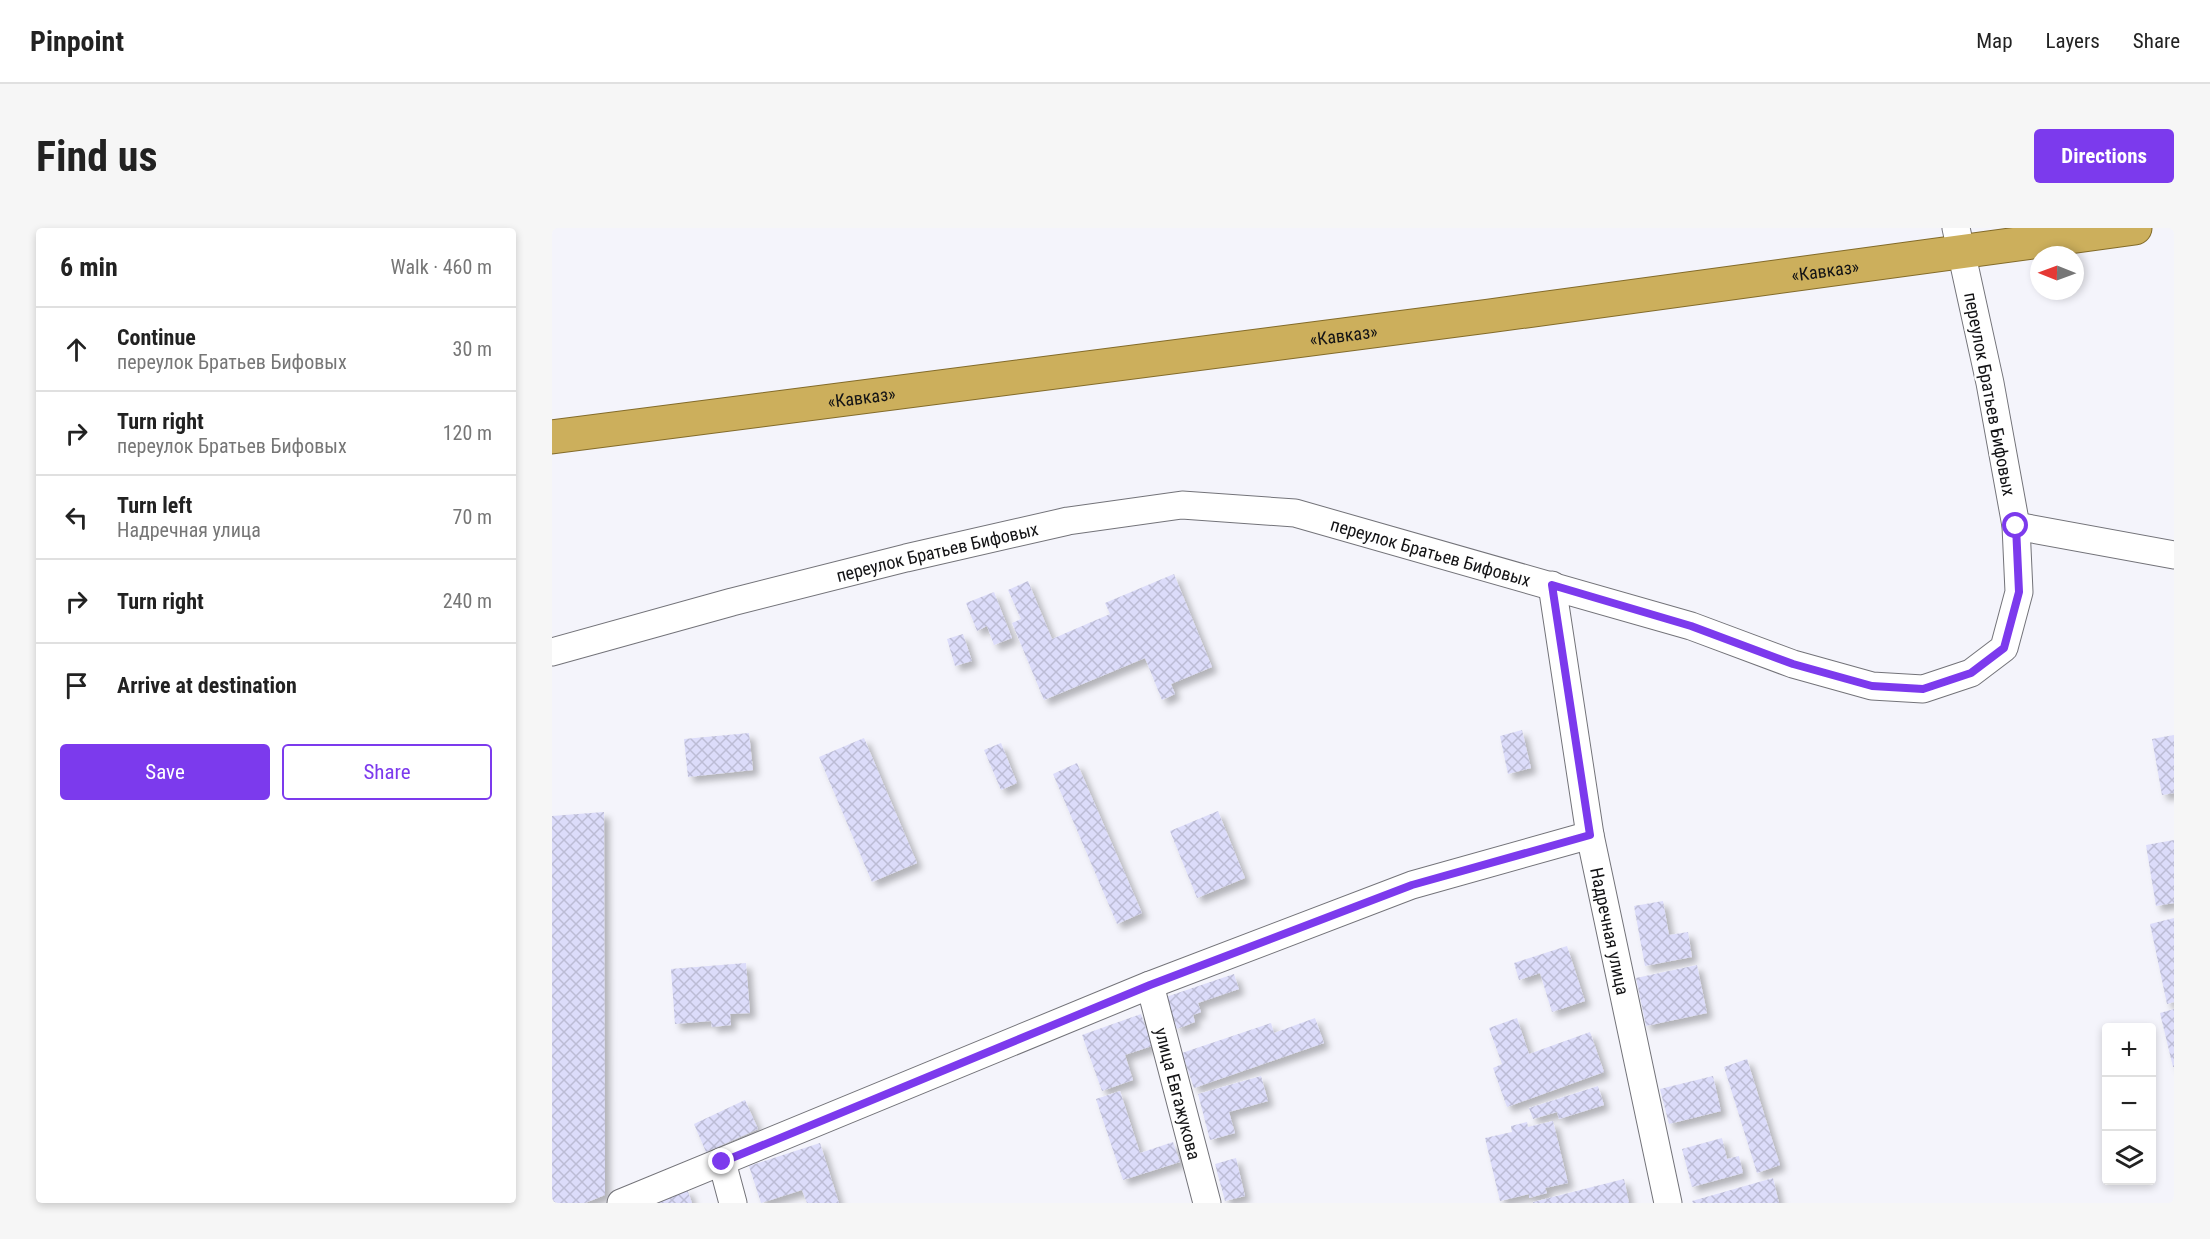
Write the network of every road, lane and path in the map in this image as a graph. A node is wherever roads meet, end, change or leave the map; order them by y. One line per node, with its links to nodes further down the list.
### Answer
1 (2135, 228): 2 (highway, «Кавказ»)
2 (1958, 240): 3 (highway, «Кавказ»); 4 (street, переулок Братьев Бифовых)
3 (552, 437)
4 (2016, 526): 5 (street); 6 (street, переулок Братьев Бифовых)
5 (2174, 555)
6 (1552, 585): 7 (street, переулок Братьев Бифовых); 8 (street, Надречная улица)
7 (552, 652)
8 (1590, 835): 9 (street); 14 (street, Надречная улица)
9 (1150, 985): 10 (street); 13 (street, улица Евгажукова)
10 (722, 1162): 11 (street); 12 (street)
11 (621, 1203)
12 (733, 1203)
13 (1207, 1203)
14 (1668, 1203)

